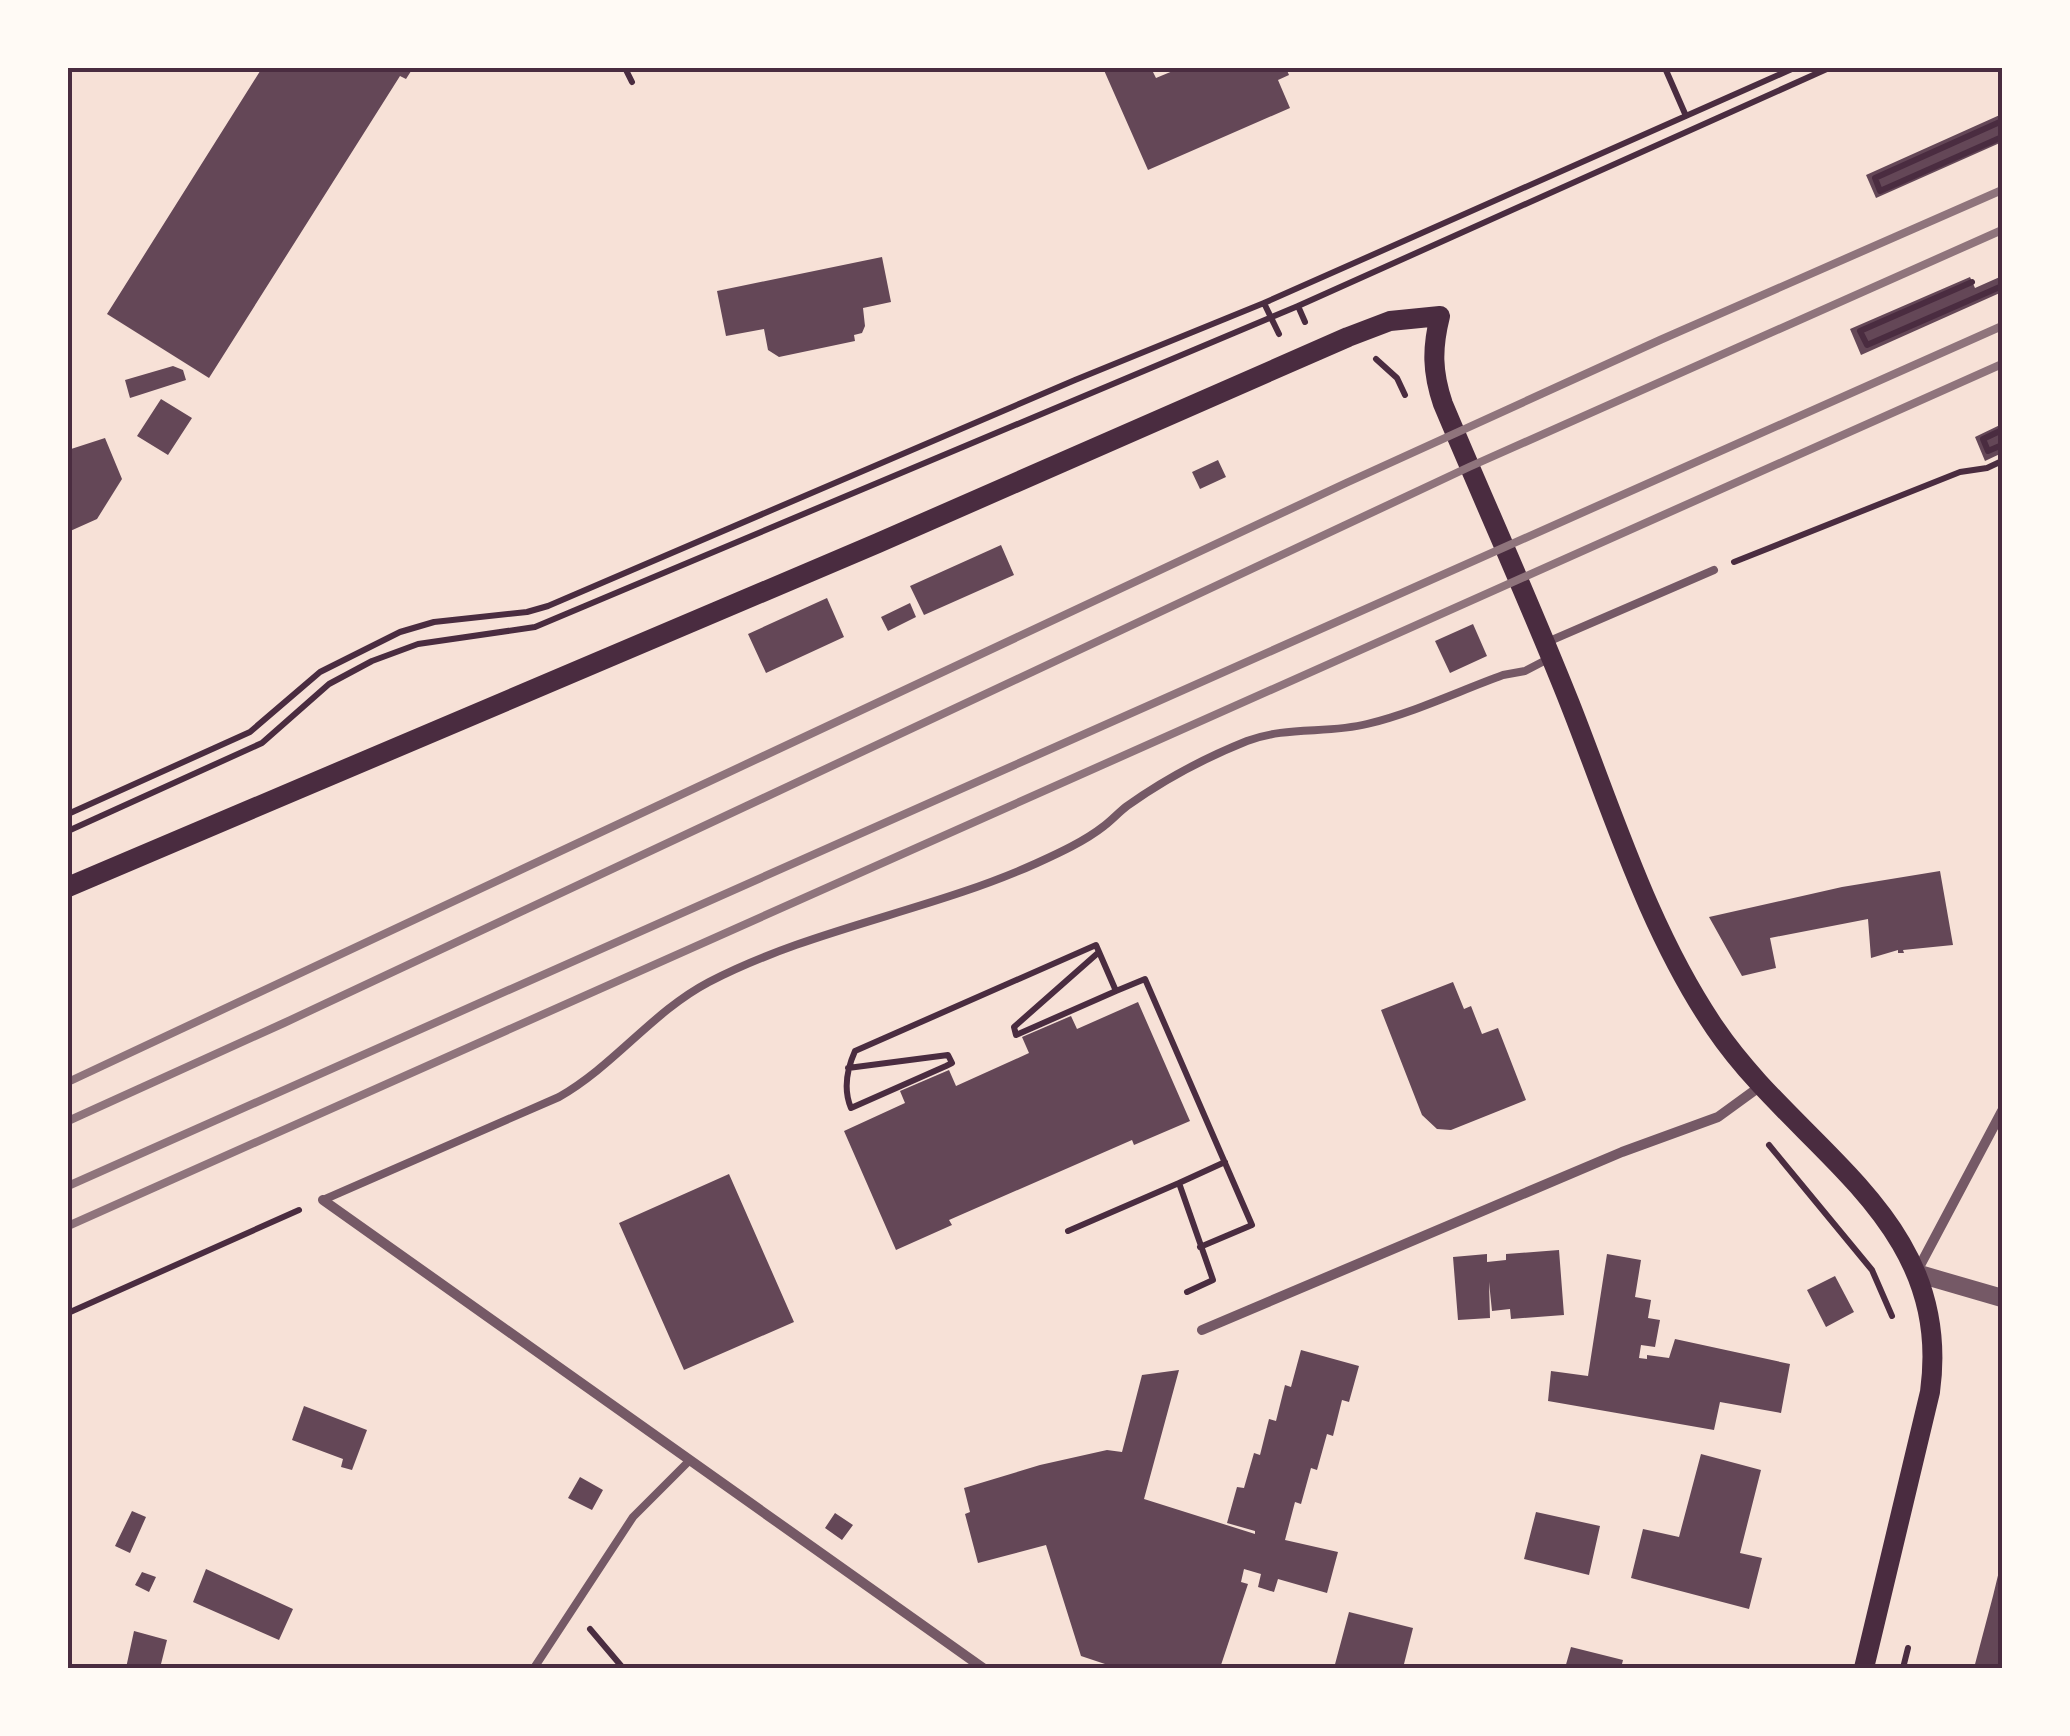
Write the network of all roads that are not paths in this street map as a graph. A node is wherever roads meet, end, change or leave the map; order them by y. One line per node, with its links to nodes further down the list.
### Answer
1 (1714, 570): 2 (lane)
2 (1548, 650): 3 (main road); 4 (main road); 6 (lane)
3 (68, 887)
4 (1762, 1085): 7 (main road); 9 (street)
5 (2002, 1111): 7 (street)
6 (323, 1200): 10 (street)
7 (1916, 1272): 8 (street); 13 (main road)
8 (2002, 1298)
9 (1202, 1330)
10 (690, 1460): 11 (lane); 12 (street)
11 (534, 1668)
12 (983, 1668)
13 (1864, 1668)

